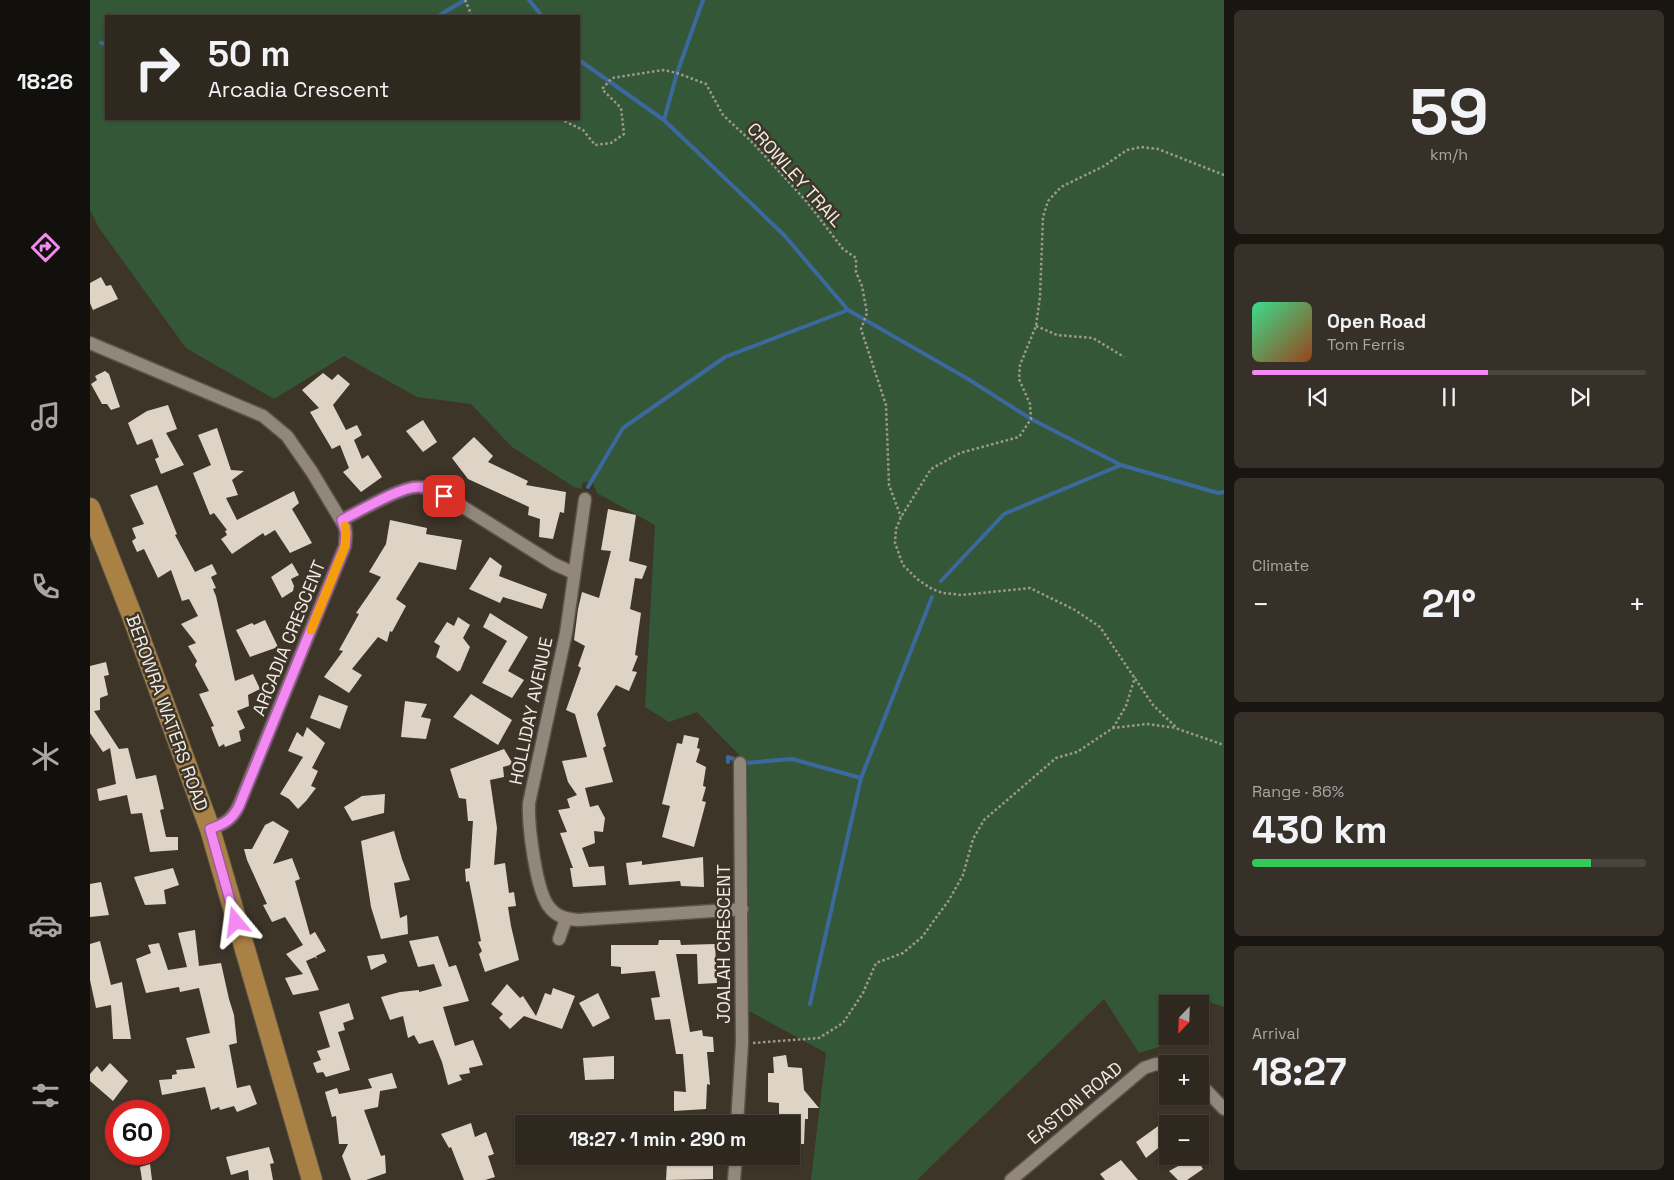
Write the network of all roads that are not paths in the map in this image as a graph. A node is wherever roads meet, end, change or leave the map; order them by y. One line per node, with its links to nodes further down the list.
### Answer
1 (90, 343): 4 (street, ARCADIA CRESCENT)
2 (585, 499): 5 (street, HOLLIDAY AVENUE)
3 (90, 508): 7 (main road, BEROWRA WATERS ROAD)
4 (342, 520): 5 (street); 7 (street, ARCADIA CRESCENT)
5 (574, 573): 9 (street, HOLLIDAY AVENUE)
6 (740, 763): 8 (street, JOALAH CRESCENT)
7 (210, 829): 16 (main road, BEROWRA WATERS ROAD)
8 (742, 908): 9 (street); 14 (street, JOALAH CRESCENT)
9 (566, 919): 10 (street)
10 (559, 939)
11 (1159, 1064): 18 (street, EASTON ROAD)
12 (1209, 1092): 13 (street)
13 (1224, 1110)
14 (738, 1115)
15 (735, 1165): 17 (street)
16 (312, 1180)
17 (734, 1180)
18 (1011, 1180)

